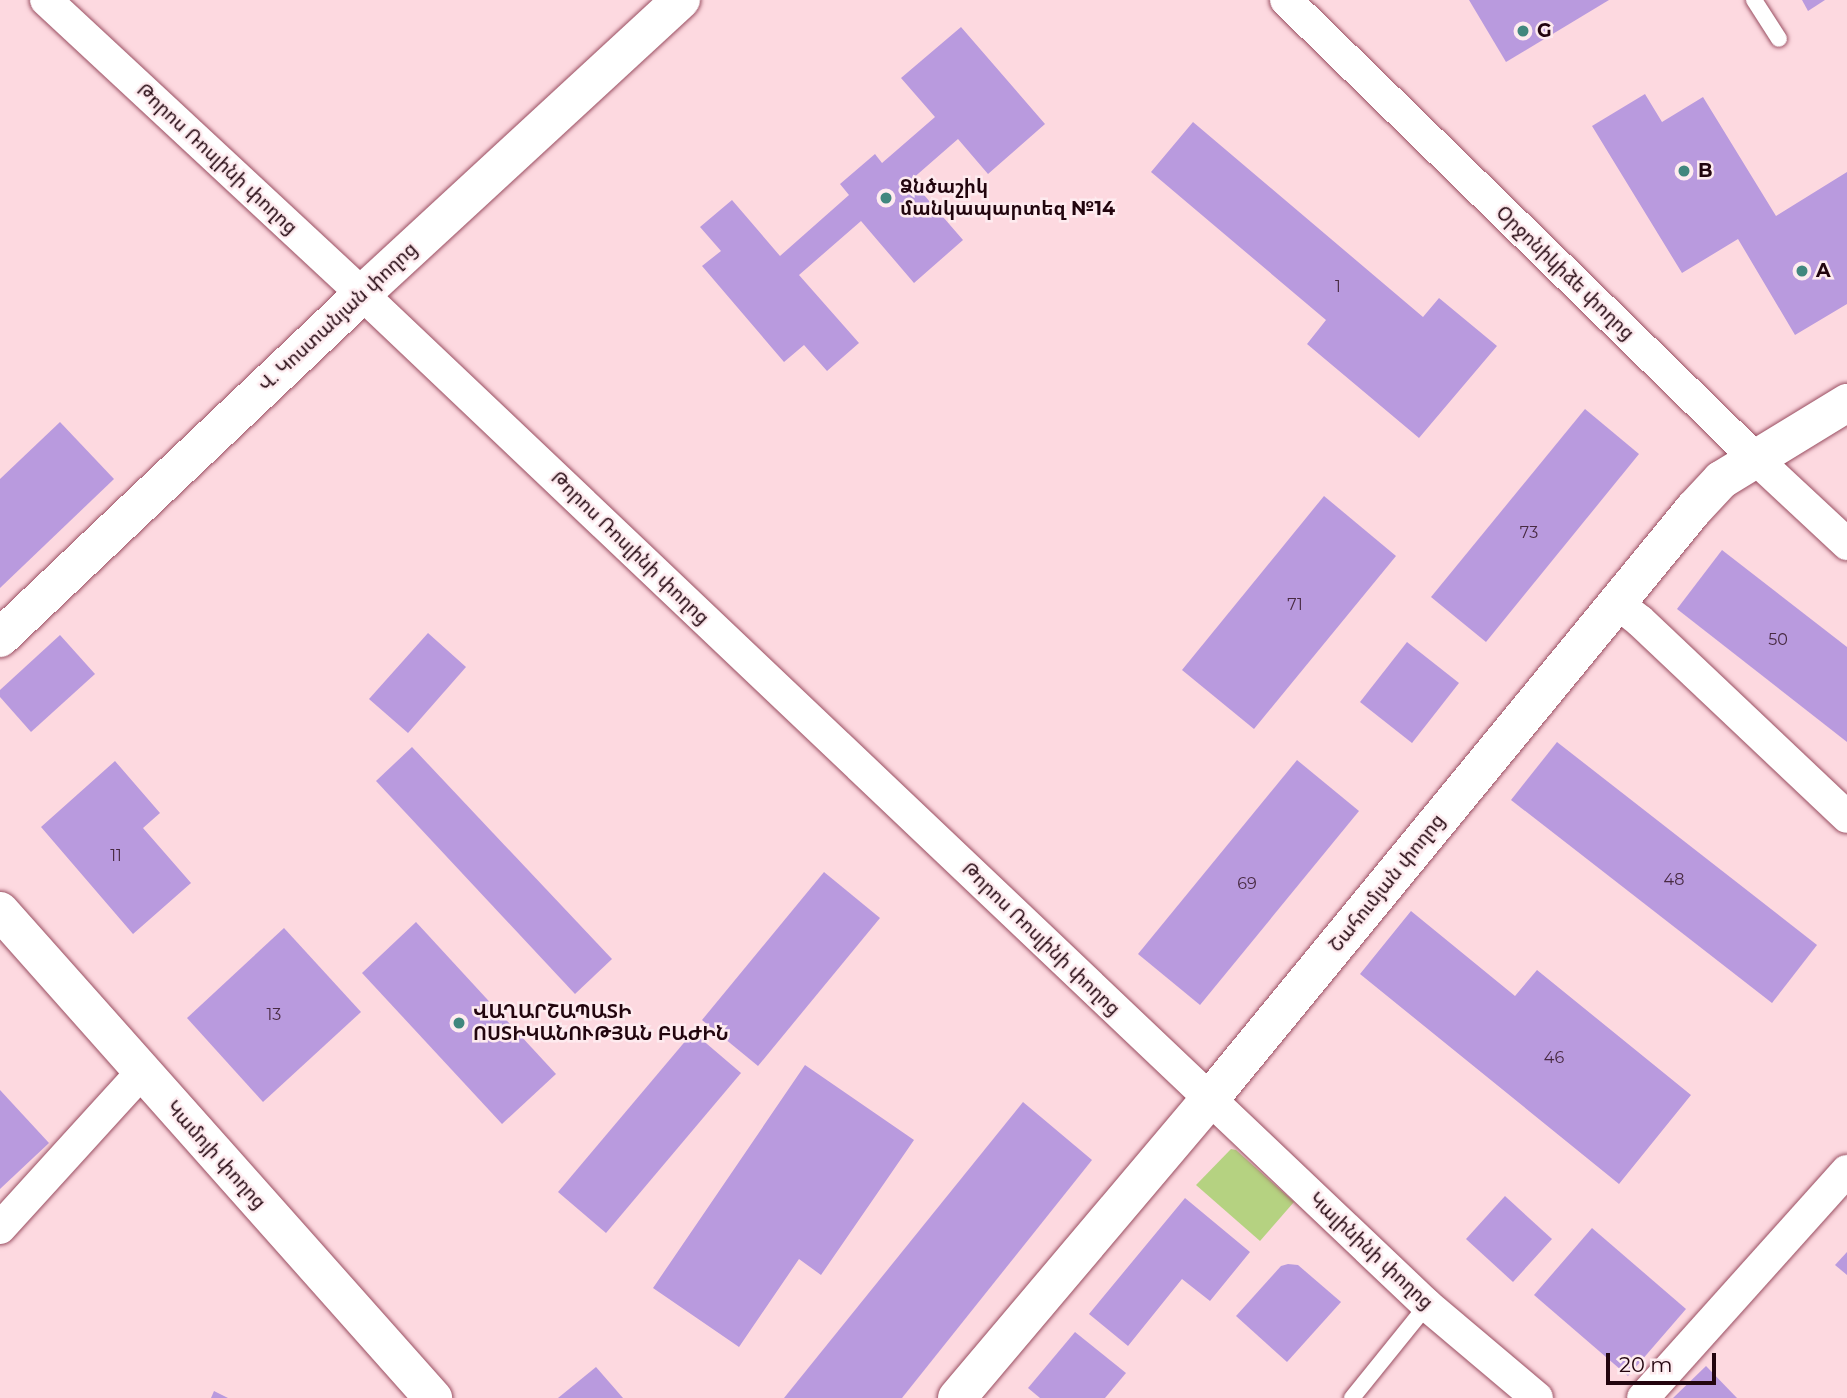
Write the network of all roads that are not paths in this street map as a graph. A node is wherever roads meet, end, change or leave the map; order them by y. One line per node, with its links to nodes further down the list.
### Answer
1 (47, 0): 6 (street, Թորոս Ռոսլինի փողոց)
2 (681, 0): 6 (main road, Վ. Կոստանյան փողոց)
3 (1286, 0): 8 (street, Օրջոնիկիձե փողոց)
4 (1754, 0): 5 (lane)
5 (1779, 38)
6 (362, 294): 11 (main road, Վ. Կոստանյան փողոց); 15 (street, Թորոս Ռոսլինի փողոց)
7 (1847, 403): 8 (main road, Շահումյան փողոց)
8 (1756, 459): 9 (street, Օրջոնիկիձե փողոց); 10 (main road, Շահումյան փողոց)
9 (1847, 544)
10 (1617, 603): 12 (street); 15 (main road, Շահումյան փողոց)
11 (0, 638)
12 (1847, 817)
13 (0, 911): 14 (main road, Կամոյի փողոց)
14 (142, 1072): 17 (street); 19 (main road, Կամոյի փողոց)
15 (1209, 1100): 18 (street, Կալինինի փողոց); 20 (main road, Շահումյան փողոց)
16 (1847, 1171): 23 (street)
17 (0, 1228)
18 (1427, 1305): 21 (lane); 22 (street, Կալինինի փողոց)
19 (433, 1398)
20 (957, 1398)
21 (1352, 1398)
22 (1537, 1398)
23 (1643, 1398)

